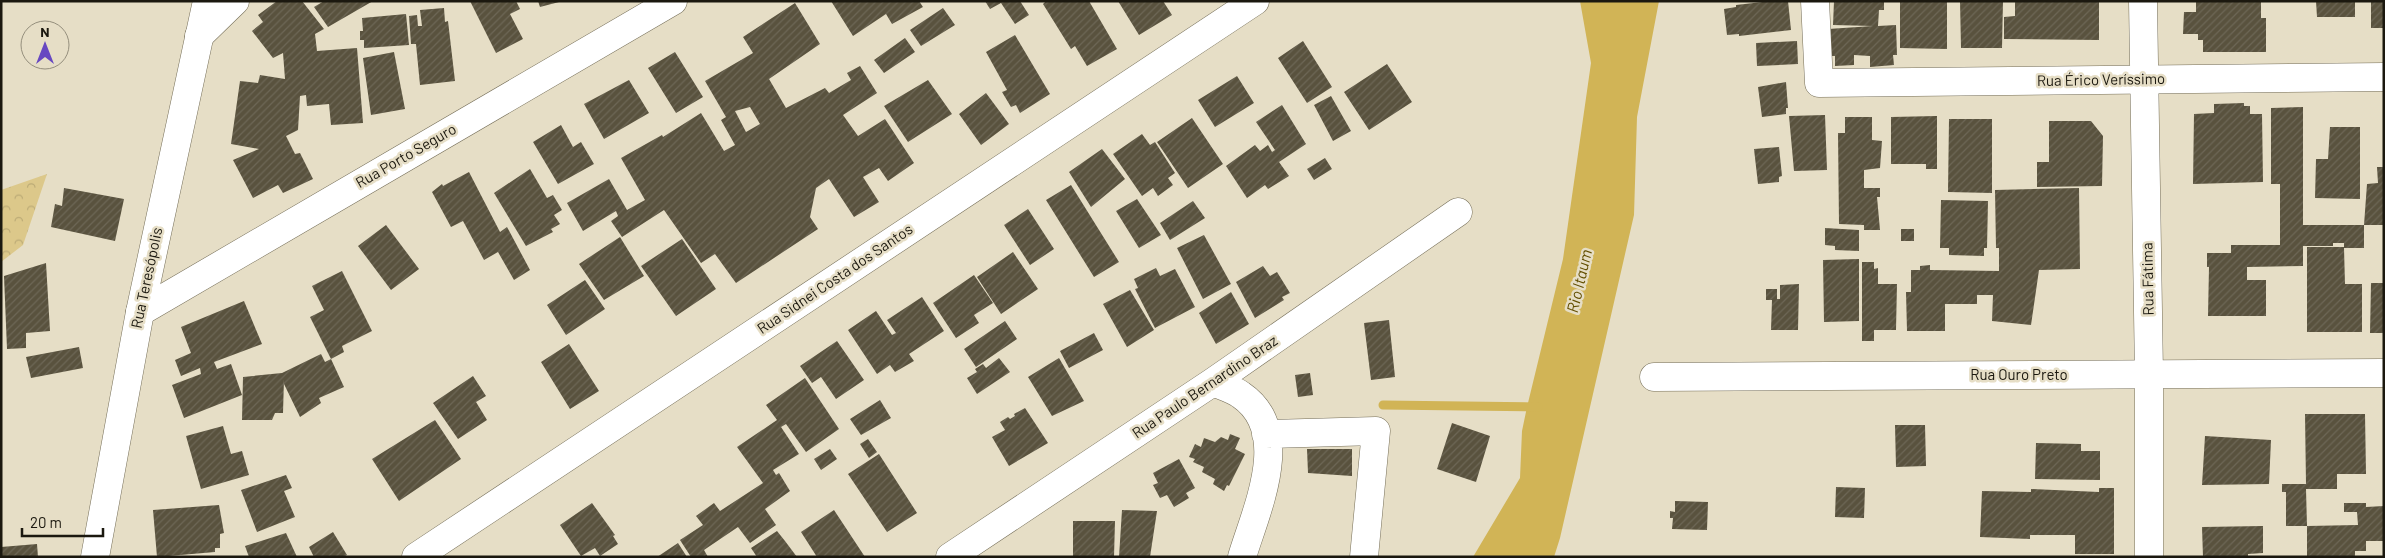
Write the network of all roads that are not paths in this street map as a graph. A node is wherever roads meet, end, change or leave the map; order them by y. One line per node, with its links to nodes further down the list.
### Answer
1 (207, 1): 7 (street, Rua Teresópolis)
2 (235, 1): 7 (street)
3 (673, 1): 11 (street, Rua Porto Seguro)
4 (1255, 1): 19 (street, Rua Sidnei Costa dos Santos)
5 (1815, 1): 9 (street, Rua Érico Veríssimo)
6 (2142, 1): 9 (street, Rua Fátima)
7 (199, 36): 11 (street, Rua Teresópolis)
8 (2384, 77): 9 (street, Rua Érico Veríssimo)
9 (2145, 80): 13 (street, Rua Fátima)
10 (1458, 212): 15 (street, Rua Paulo Bernardino Braz)
11 (140, 312): 18 (street, Rua Teresópolis)
12 (2384, 372): 13 (street, Rua Ouro Preto)
13 (2149, 374): 14 (street, Rua Ouro Preto); 24 (street, Rua Fátima)
14 (1654, 377)
15 (1213, 382): 16 (street); 17 (street, Rua Paulo Bernardino Braz)
16 (1266, 434): 22 (street); 23 (street)
17 (990, 530): 20 (street, Rua Paulo Bernardino Braz); 21 (street)
18 (95, 557)
19 (416, 557)
20 (950, 557)
21 (988, 557)
22 (1242, 557)
23 (1364, 557)
24 (2149, 557)

